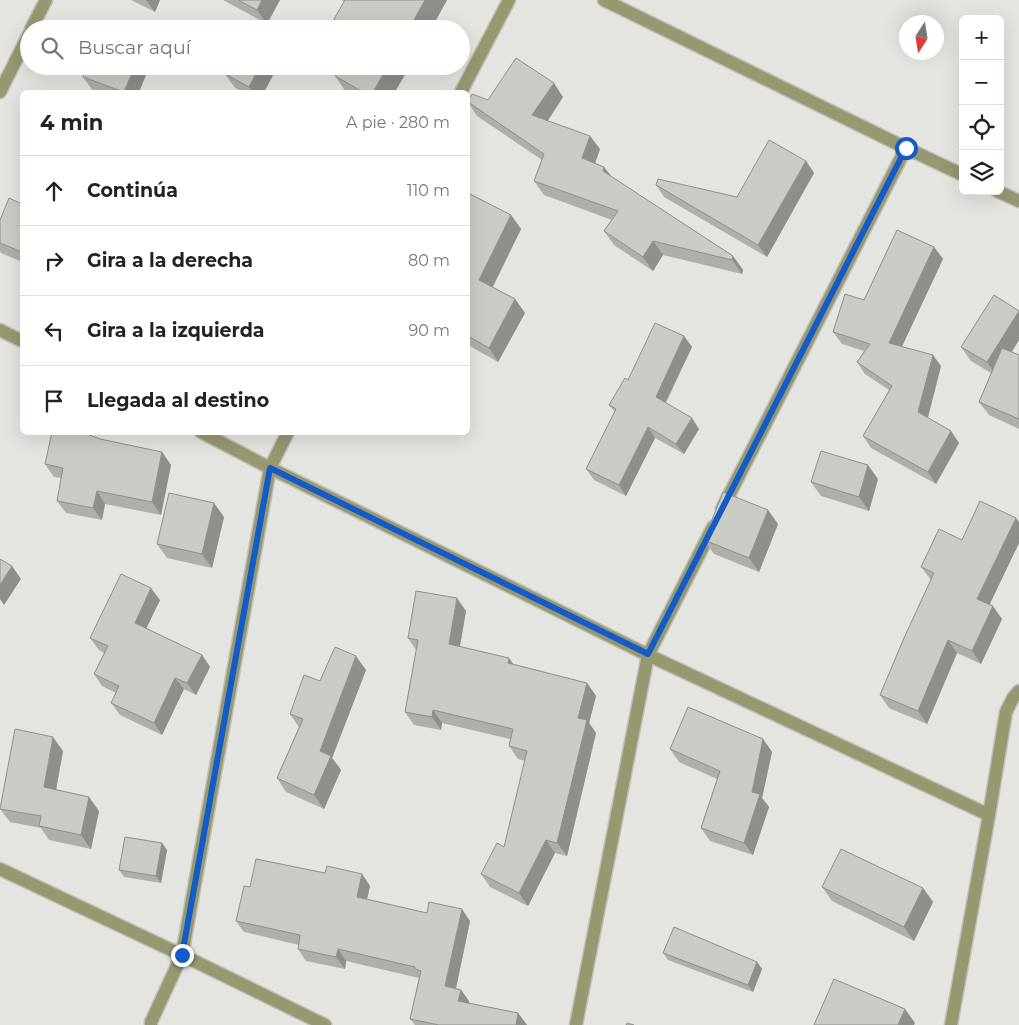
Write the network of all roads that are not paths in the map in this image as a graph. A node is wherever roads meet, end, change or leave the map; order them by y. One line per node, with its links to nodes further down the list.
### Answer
1 (46, 0): 4 (street)
2 (508, 0): 6 (street)
3 (604, 0): 8 (street)
4 (36, 20)
5 (20, 52): 7 (street)
6 (463, 90)
7 (0, 92)
8 (906, 148): 9 (street); 17 (street)
9 (959, 173)
10 (1004, 194): 11 (street)
11 (1019, 202)
12 (0, 330): 13 (street)
13 (20, 340)
14 (207, 435): 16 (street)
15 (286, 435): 16 (street)
16 (270, 468): 17 (street); 21 (street)
17 (648, 654): 19 (street); 24 (street)
18 (1019, 691): 19 (street)
19 (989, 815): 25 (street)
20 (0, 869): 21 (street)
21 (182, 955): 22 (street); 23 (street)
22 (151, 1025)
23 (325, 1025)
24 (576, 1025)
25 (951, 1025)

